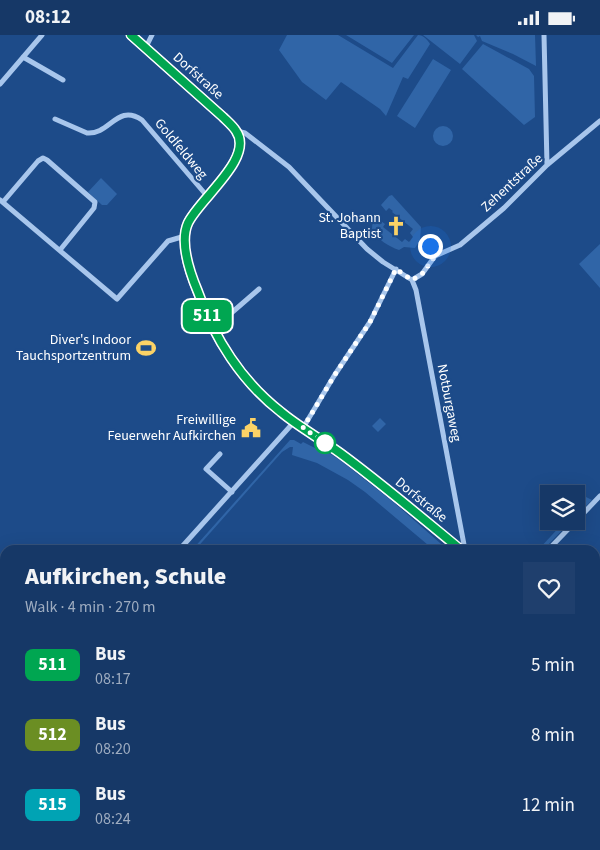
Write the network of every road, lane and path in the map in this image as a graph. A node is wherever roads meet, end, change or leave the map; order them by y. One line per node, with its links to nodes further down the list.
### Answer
1 (131, 35): 5 (street, Dorfstraße)
2 (152, 35): 5 (street)
3 (544, 35): 14 (street)
4 (39, 36): 6 (street)
5 (146, 47): 11 (street, Dorfstraße)
6 (23, 57): 7 (street); 8 (street)
7 (63, 80)
8 (0, 84)
9 (55, 119): 15 (street, Goldfeldweg)
10 (600, 121): 14 (street, Zehentstraße)
11 (236, 131): 12 (street, Dorfstraße); 13 (street)
12 (240, 142): 13 (street); 15 (street)
13 (257, 143): 21 (street)
14 (547, 165): 20 (street, Zehentstraße)
15 (206, 197): 17 (street)
16 (1, 201): 19 (street); 19 (street)
17 (185, 236): 19 (street); 24 (street, Dorfstraße)
18 (422, 243): 20 (street)
19 (60, 250)
20 (435, 256): 22 (street)
21 (396, 269): 22 (street); 26 (street)
22 (412, 280): 34 (street, Notburgaweg)
23 (259, 289): 24 (street)
24 (214, 328): 25 (street, Dorfstraße)
25 (294, 422): 26 (street, Dorfstraße); 28 (street)
26 (303, 428): 33 (street, Dorfstraße)
27 (220, 454): 28 (street)
28 (232, 492): 32 (street)
29 (600, 496): 30 (street)
30 (585, 512)
31 (567, 530): 35 (street)
32 (184, 545)
33 (455, 545)
34 (465, 545)
35 (553, 545)

